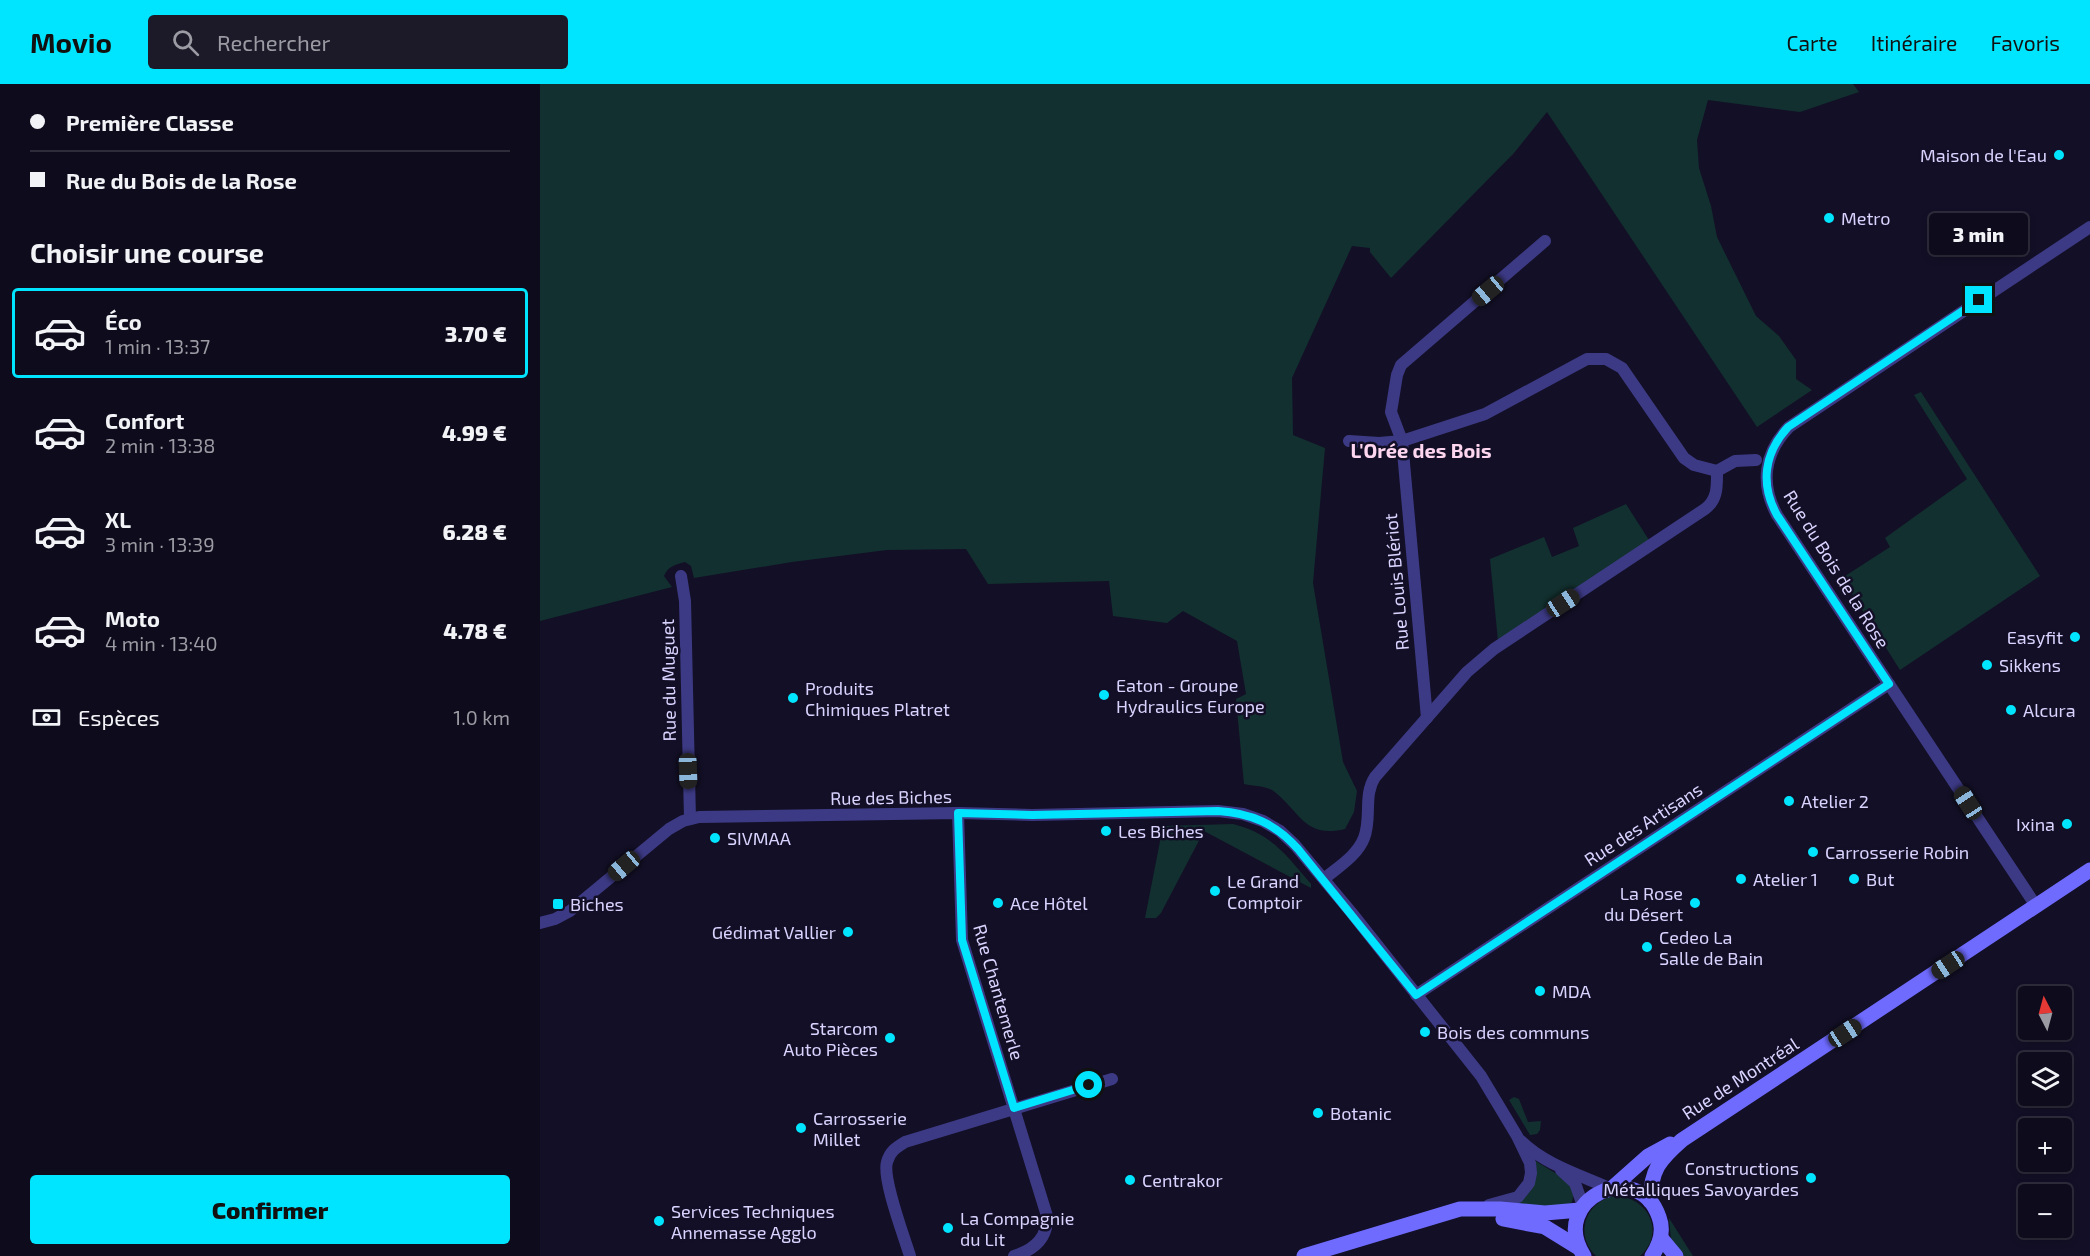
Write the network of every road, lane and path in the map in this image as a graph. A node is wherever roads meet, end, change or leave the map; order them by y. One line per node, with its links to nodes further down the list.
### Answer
1 (2090, 227): 8 (street, Rue du Bois de la Rose)
2 (1545, 242): 4 (street, Rue Louis Blériot)
3 (1348, 441): 4 (street)
4 (1402, 441): 6 (street); 9 (street, Rue Louis Blériot)
5 (1756, 460): 6 (street)
6 (1717, 471): 9 (street)
7 (681, 576): 11 (street, Rue du Muguet)
8 (1889, 684): 14 (street, Rue du Bois de la Rose); 16 (street, Rue des Artisans)
9 (1427, 718): 13 (street)
10 (958, 813): 11 (street, Rue des Biches); 13 (street, Rue des Biches); 18 (street, Rue Chantemerle)
11 (690, 819): 15 (street, Rue des Biches)
12 (2090, 870): 14 (street, Rue de Montréal)
13 (1324, 879): 16 (street, Rue des Biches)
14 (2036, 906): 20 (street, Rue de Montréal)
15 (540, 923)
16 (1416, 995): 19 (street, Rue des Biches)
17 (1112, 1079): 18 (street)
18 (1014, 1108): 29 (street); 30 (street, Rue Chantemerle)
19 (1517, 1136): 21 (street); 24 (street)
20 (1682, 1140): 22 (street, Rue de Montréal); 23 (street, Rue de Montréal)
21 (1551, 1162): 22 (street); 25 (street)
22 (1611, 1188): 23 (street); 25 (street, Rue de Montréal)
23 (1650, 1201): 27 (street)
24 (1474, 1208): 25 (street); 26 (street)
25 (1581, 1208): 28 (street)
26 (1414, 1222): 28 (street); 31 (street)
27 (1660, 1238): 32 (street); 33 (street)
28 (1581, 1252)
29 (910, 1256)
30 (1017, 1256)
31 (1304, 1256)
32 (1652, 1256)
33 (1676, 1256)

